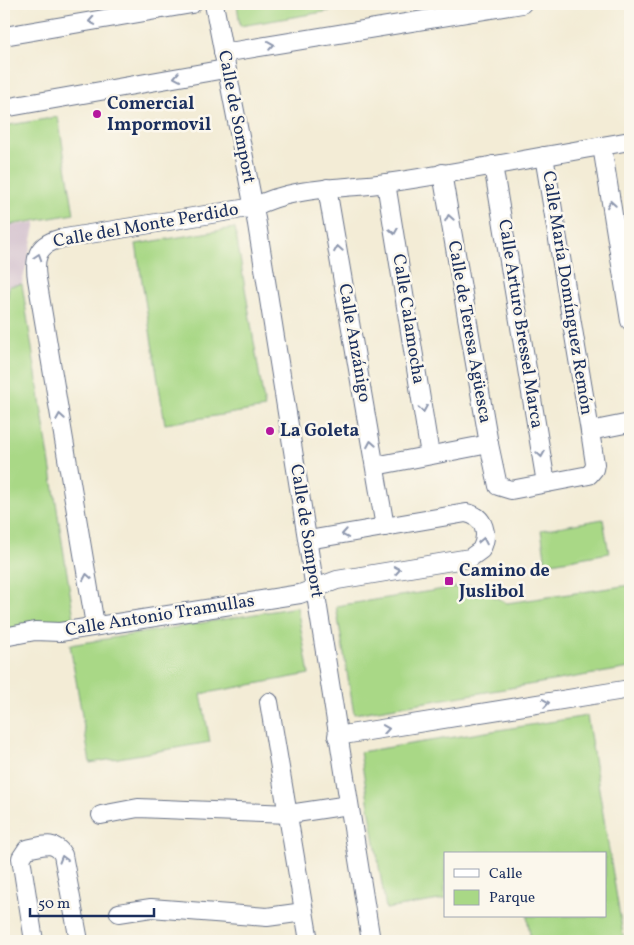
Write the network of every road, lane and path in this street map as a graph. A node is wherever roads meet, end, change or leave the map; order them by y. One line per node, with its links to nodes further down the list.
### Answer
1 (192, 4): 4 (street, one-way to 4)
2 (214, 4): 5 (street, Calle de Somport)
3 (522, 4): 5 (street, one-way to 3)
4 (4, 36)
5 (224, 61): 6 (street, one-way to 6); 14 (street, Calle de Somport)
6 (4, 108)
7 (630, 141): 8 (street, Calle del Monte Perdido)
8 (602, 146): 9 (street, Calle del Monte Perdido); 15 (street, one-way to 8)
9 (544, 156): 10 (street, Calle del Monte Perdido); 17 (street, Calle María Domínguez Remón)
10 (493, 165): 11 (street, Calle del Monte Perdido); 21 (street, Calle Arturo Bressel Marca, one-way to 21)
11 (442, 174): 12 (street, Calle del Monte Perdido); 18 (street, Calle de Teresa Agüesca, one-way to 11)
12 (386, 183): 13 (street, Calle del Monte Perdido); 19 (street, Calle Calamocha, one-way to 19)
13 (327, 188): 14 (street, Calle del Monte Perdido); 20 (street, Calle Anzánigo, one-way to 13)
14 (254, 207): 23 (street, Calle de Somport); 25 (street, Calle del Monte Perdido, one-way to 14)
15 (630, 321)
16 (630, 424): 17 (street)
17 (590, 431): 21 (street)
18 (488, 444): 19 (street); 21 (street, Calle de Teresa Agüesca)
19 (430, 455): 20 (street)
20 (375, 466): 22 (street, Calle Anzánigo)
21 (546, 483)
22 (385, 527): 23 (street, one-way to 23); 24 (street, Calle Antonio Tramullas, one-way to 22)
23 (308, 540): 24 (street, Calle de Somport)
24 (315, 588): 25 (street, Calle Antonio Tramullas); 29 (street, Calle de Somport)
25 (95, 626): 26 (street, Calle Antonio Tramullas)
26 (4, 637)
27 (630, 689): 29 (street, one-way to 27)
28 (269, 702): 31 (street)
29 (338, 736): 30 (street, Calle de Somport)
30 (349, 805): 31 (street); 38 (street, Calle de Somport)
31 (289, 814): 32 (street); 33 (street)
32 (101, 815)
33 (304, 912): 34 (street); 37 (street)
34 (119, 913)
35 (34, 941): 36 (street, one-way to 35)
36 (79, 941)
37 (309, 941)
38 (371, 941)

